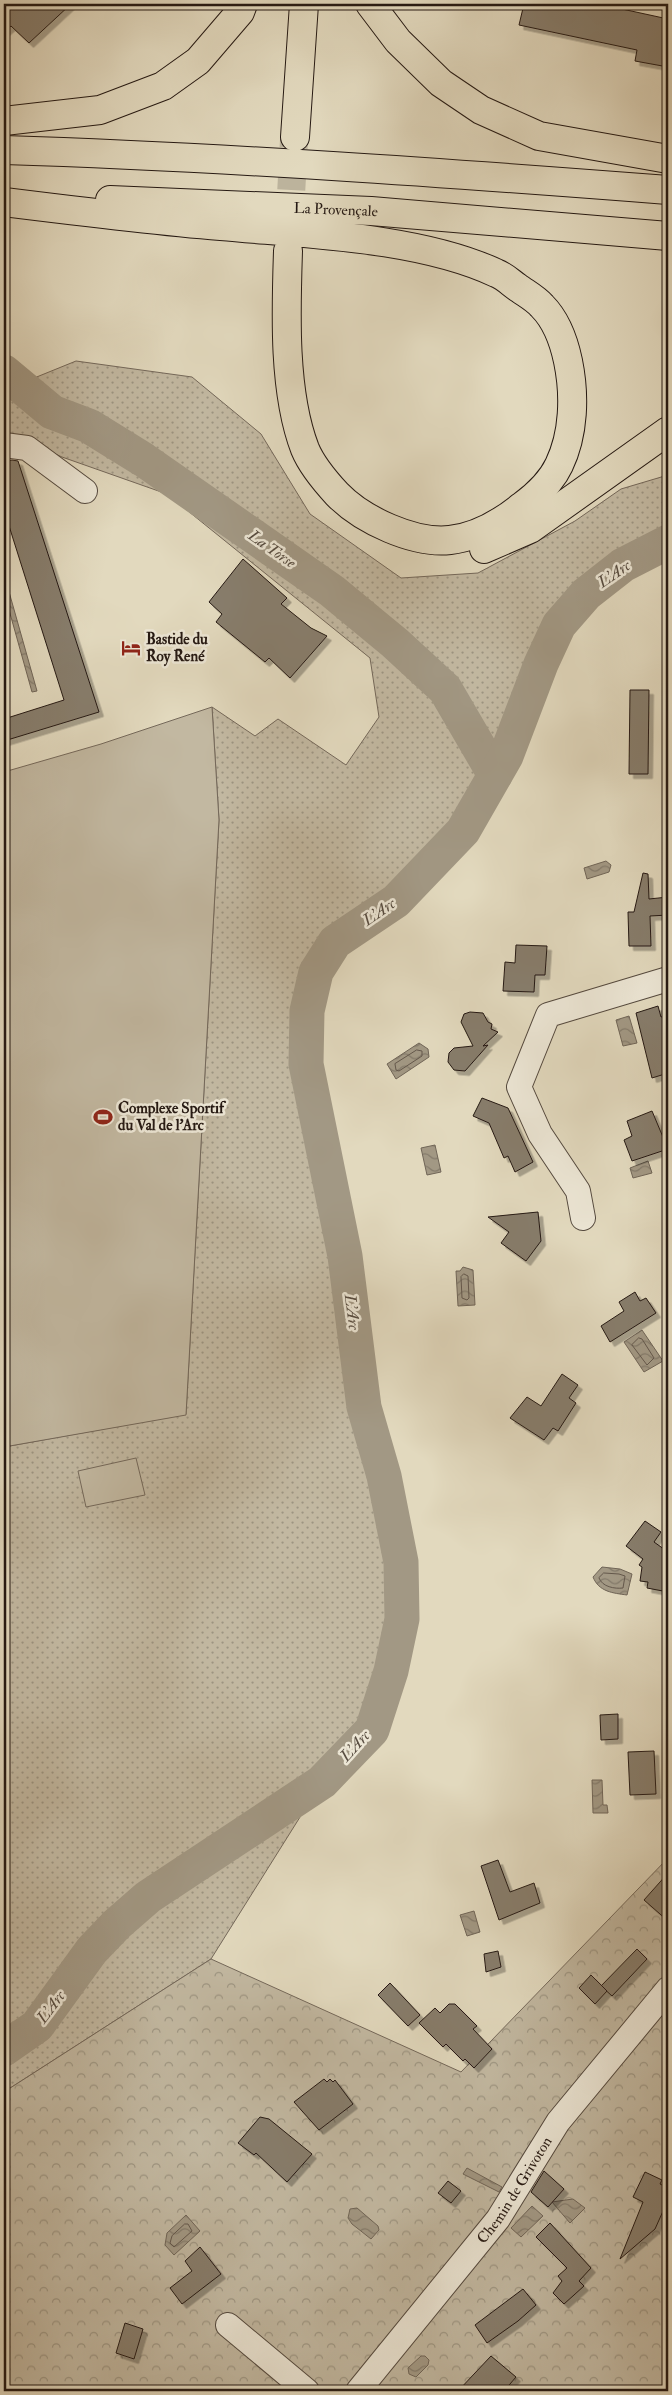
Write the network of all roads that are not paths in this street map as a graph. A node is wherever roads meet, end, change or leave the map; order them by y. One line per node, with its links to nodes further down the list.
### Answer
1 (243, 4): 5 (highway)
2 (289, 4): 3 (highway)
3 (304, 4)
4 (370, 4): 7 (highway)
5 (4, 121)
6 (4, 150): 8 (highway)
7 (668, 159)
8 (668, 190)
9 (4, 197): 11 (highway, La Provençale)
10 (4, 202): 12 (highway)
11 (668, 236)
12 (668, 431)
13 (4, 445): 14 (street)
14 (85, 491)
15 (668, 979): 16 (street)
16 (583, 1218)
17 (668, 1989): 20 (street, Chemin de Grivoton)
18 (228, 2325): 19 (street)
19 (307, 2391)
20 (358, 2391)

